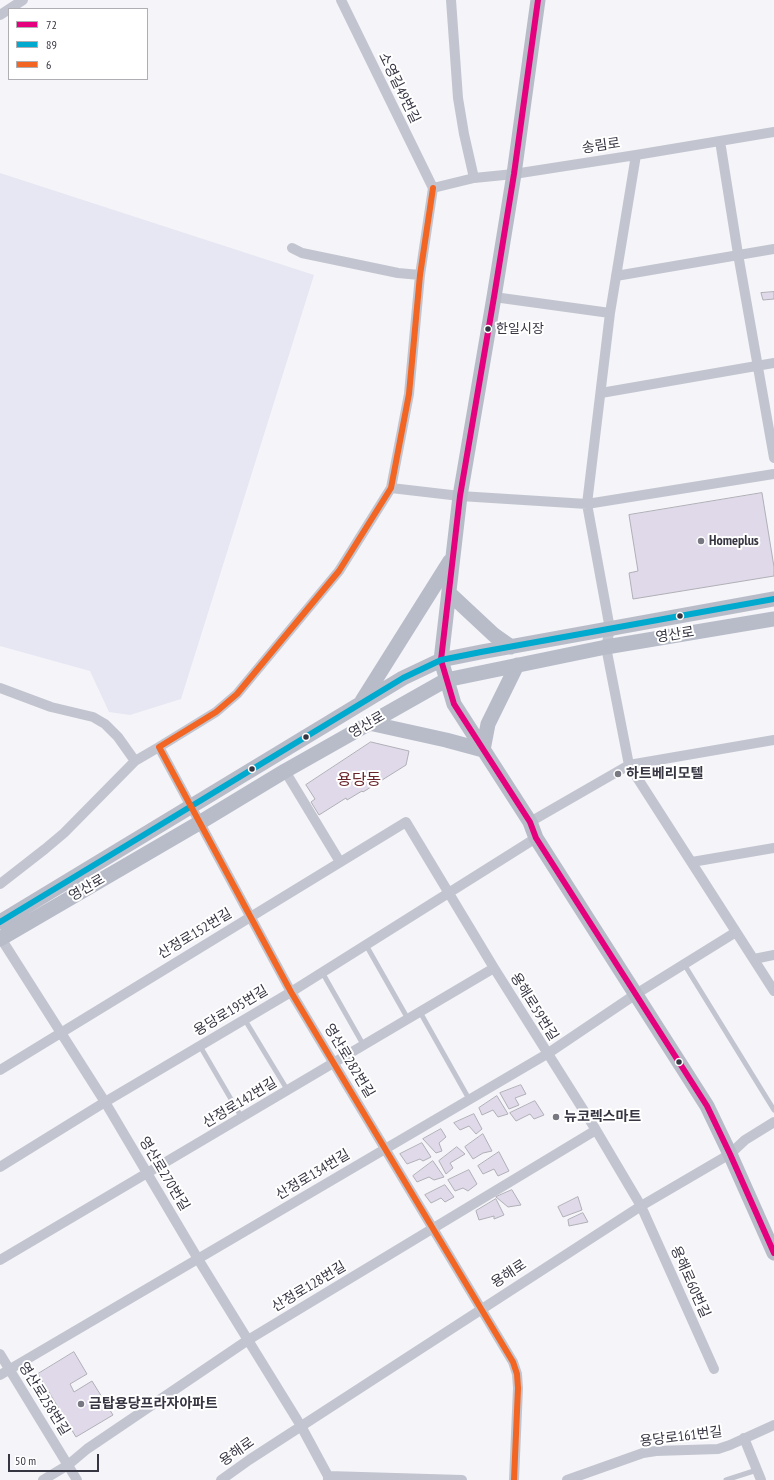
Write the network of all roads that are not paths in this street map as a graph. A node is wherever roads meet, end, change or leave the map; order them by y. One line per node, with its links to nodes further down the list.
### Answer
1 (23, 0): 5 (street)
2 (341, 0): 11 (street, 소영길49번길)
3 (451, 0): 10 (street)
4 (538, 0): 9 (street)
5 (11, 8)
6 (774, 132): 7 (street, 송림로)
7 (720, 141): 8 (street, 송림로); 14 (street)
8 (636, 155): 9 (street, 송림로); 16 (street)
9 (514, 174): 10 (street, 송림로); 17 (street)
10 (474, 178): 11 (street, 송림로)
11 (432, 188): 15 (street)
12 (292, 248): 15 (street)
13 (774, 249): 14 (street)
14 (738, 254): 16 (street); 20 (street)
15 (420, 275): 24 (street)
16 (616, 276): 18 (street)
17 (494, 297): 18 (street); 25 (street)
18 (610, 313): 21 (street)
19 (774, 362): 20 (street)
20 (758, 365): 21 (street); 22 (street)
21 (601, 393): 26 (street)
22 (774, 458)
23 (774, 474): 26 (street)
24 (391, 488): 25 (street); 41 (street)
25 (460, 496): 26 (street); 27 (street)
26 (587, 504): 31 (street)
27 (453, 556): 28 (street); 38 (street)
28 (449, 593): 32 (street); 34 (street)
29 (774, 599): 31 (street, 영산로)
30 (774, 619): 33 (street, 영산로)
31 (610, 629): 32 (street, 영산로); 33 (street)
32 (511, 647): 34 (street, 영산로)
33 (606, 647): 35 (street, 영산로); 44 (street)
34 (441, 660): 36 (street); 38 (street, 영산로)
35 (517, 665): 36 (street, 영산로); 42 (street)
36 (446, 680): 39 (street, 영산로); 42 (street)
37 (0, 688): 43 (street)
38 (360, 704): 46 (street, 영산로)
39 (369, 723): 42 (street); 45 (street, 영산로)
40 (774, 740): 44 (street)
41 (159, 747): 43 (street); 46 (street, 영산로282번길)
42 (483, 750): 48 (street)
43 (135, 761): 54 (street)
44 (629, 765): 48 (street); 53 (street)
45 (285, 771): 49 (street, 영산로); 52 (street)
46 (190, 807): 49 (street, 영산로282번길); 57 (street, 영산로)
47 (406, 822): 52 (street, 산정로152번길); 55 (street, 용해로59번길)
48 (530, 822): 50 (street)
49 (199, 823): 56 (street, 영산로282번길); 59 (street, 영산로)
50 (536, 838): 55 (street, 용당로195번길); 68 (street)
51 (774, 848): 53 (street)
52 (340, 862): 56 (street, 산정로152번길)
53 (692, 862): 58 (street)
54 (0, 884)
55 (448, 893): 60 (street, 용당로195번길); 64 (street, 용해로59번길)
56 (251, 916): 67 (street, 영산로282번길); 72 (street, 산정로152번길)
57 (0, 922)
58 (736, 932): 62 (street); 63 (street, 산정로134번길)
59 (0, 938): 72 (street, 영산로270번길)
60 (366, 945): 65 (street, 용당로195번길); 70 (lane)
61 (774, 955): 62 (street)
62 (754, 959): 66 (street)
63 (684, 964): 68 (street, 산정로134번길); 81 (lane)
64 (494, 968): 69 (street, 산정로142번길); 75 (street, 용해로59번길)
65 (322, 972): 67 (street, 용당로195번길); 74 (lane)
66 (774, 991)
67 (291, 992): 71 (street, 용당로195번길); 76 (street, 영산로282번길)
68 (636, 994): 75 (street, 산정로134번길); 86 (street)
69 (420, 1012): 70 (street, 산정로142번길); 79 (lane)
70 (408, 1019): 74 (street, 산정로142번길)
71 (245, 1020): 73 (street, 용당로195번길); 78 (lane)
72 (61, 1032): 77 (street, 산정로152번길); 80 (street, 영산로270번길)
73 (200, 1046): 80 (street, 용당로195번길); 82 (lane)
74 (364, 1046): 76 (street, 산정로142번길)
75 (547, 1054): 79 (street, 산정로134번길); 84 (street, 용해로59번길)
76 (334, 1063): 78 (street, 산정로142번길); 85 (street, 영산로282번길)
77 (0, 1070)
78 (288, 1091): 82 (street, 산정로142번길)
79 (469, 1099): 85 (street, 산정로134번길)
80 (105, 1102): 87 (street, 용당로195번길); 88 (street, 영산로270번길)
81 (774, 1110)
82 (242, 1118): 88 (street, 산정로142번길)
83 (774, 1122): 86 (street, 용해로)
84 (596, 1130): 89 (street, 용해로59번길); 90 (street, 산정로128번길)
85 (385, 1149): 90 (street, 영산로282번길); 92 (street, 산정로134번길)
86 (730, 1154): 89 (street, 용해로); 91 (street)
87 (0, 1167)
88 (148, 1174): 92 (street, 영산로270번길); 93 (street, 산정로142번길)
89 (641, 1206): 94 (street, 용해로); 98 (street, 용해로60번길)
90 (432, 1228): 94 (street, 영산로282번길); 95 (street, 산정로128번길)
91 (774, 1253)
92 (198, 1259): 95 (street, 영산로270번길); 97 (street, 산정로134번길)
93 (0, 1260)
94 (482, 1309): 101 (street, 용해로); 110 (street, 영산로282번길)
95 (248, 1340): 101 (street, 영산로270번길); 103 (street, 산정로128번길)
96 (0, 1354): 97 (street, 영산로258번길)
97 (9, 1369): 99 (street, 산정로134번길); 103 (street, 영산로258번길)
98 (714, 1369)
99 (0, 1375)
100 (774, 1425): 102 (street, 용당로161번길)
101 (301, 1426): 105 (street, 영산로270번길); 108 (street, 용해로)
102 (744, 1438): 104 (street); 111 (street, 용당로161번길)
103 (68, 1465): 106 (street, 산정로128번길); 107 (street, 영산로258번길)
104 (757, 1470): 112 (lane); 113 (street)
105 (328, 1478): 109 (street)
106 (43, 1480)
107 (77, 1480)
108 (221, 1480)
109 (462, 1480)
110 (514, 1480)
111 (567, 1480)
112 (726, 1480)
113 (761, 1480)

